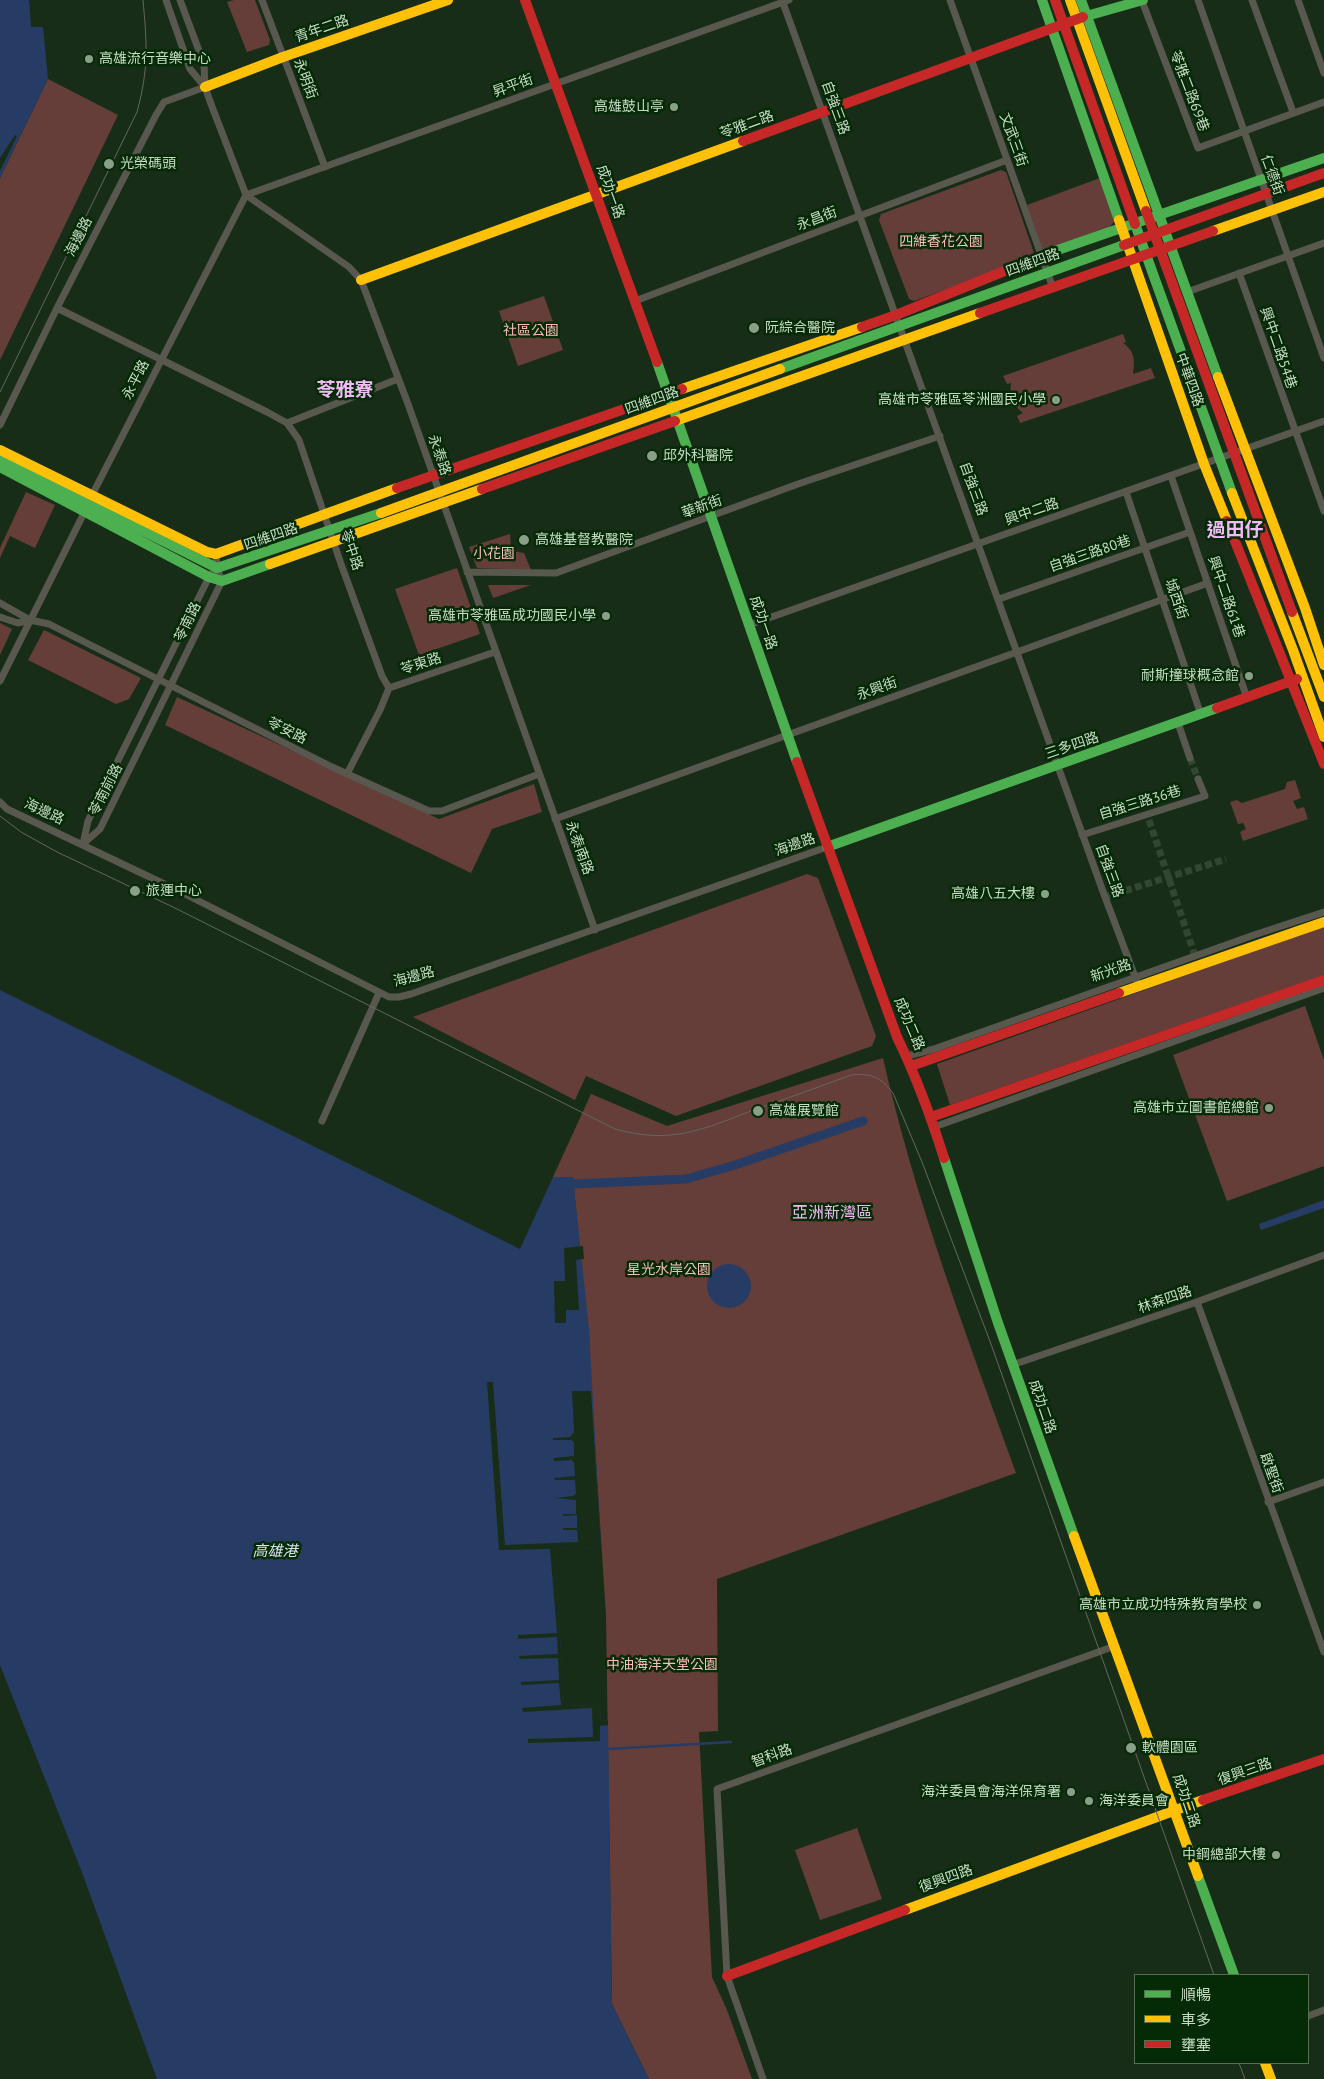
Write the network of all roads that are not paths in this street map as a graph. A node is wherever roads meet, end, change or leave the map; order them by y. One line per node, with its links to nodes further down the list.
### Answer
1 (166, 0): 23 (street)
2 (180, 0): 23 (street)
3 (262, 0): 19 (street, 永明街)
4 (448, 0): 19 (street, 青年二路)
5 (525, 0): 22 (street, 成功一路)
6 (950, 0): 20 (street, 文武三街)
7 (1042, 0): 18 (street, 中華四路)
8 (1055, 0): 17 (street, 中華四路)
9 (1070, 0): 16 (street, 中華四路)
10 (1081, 0): 16 (street, 中華四路)
11 (1142, 0): 16 (street, 苓雅二路); 27 (street, 苓雅二路69巷)
12 (1198, 0): 27 (street, 仁德街)
13 (1252, 0): 26 (street)
14 (1298, 0): 21 (street)
15 (785, 1): 22 (street, 昇平街); 25 (street, 自強三路)
16 (1082, 17): 17 (street, 苓雅二路); 39 (street, 中華四路)
17 (1063, 24): 18 (street, 苓雅二路); 40 (street, 中華四路)
18 (1051, 28): 20 (street, 苓雅二路); 41 (street, 中華四路)
19 (283, 57): 23 (street, 青年二路); 30 (street, 永明街)
20 (970, 58): 25 (street, 苓雅二路); 29 (street, 文武三街)
21 (1324, 73)
22 (556, 84): 30 (street, 昇平街); 35 (street, 成功一路)
23 (205, 87): 36 (street); 57 (street, 海邊路)
24 (1324, 102): 26 (street, 苓雅二路69巷)
25 (823, 112): 35 (street, 苓雅二路); 38 (street, 自強三路)
26 (1293, 112): 27 (street, 苓雅二路69巷)
27 (1243, 131): 32 (street, 仁德街)
28 (1324, 158): 32 (street, 四維四路)
29 (1007, 160): 38 (street, 永昌街); 47 (street, 文武三街)
30 (325, 167): 36 (street, 昇平街)
31 (1324, 173): 34 (street, 四維四路)
32 (1260, 180): 34 (street, 仁德街); 39 (street, 四維四路)
33 (1324, 192): 37 (street, 四維四路)
34 (1265, 193): 37 (street, 仁德街); 42 (street, 四維四路)
35 (596, 194): 53 (street, 苓雅二路); 56 (street, 成功一路)
36 (246, 195): 53 (street, 永泰路); 61 (street, 永平路)
37 (1271, 210): 46 (street, 四維四路); 49 (street, 仁德街)
38 (861, 216): 56 (street, 永昌街); 58 (street, 自強三路)
39 (1154, 216): 40 (street, 四維四路); 42 (street, 中華四路)
40 (1134, 223): 41 (street, 四維四路); 43 (street, 中華四路)
41 (1120, 228): 45 (street, 中華四路); 47 (street, 四維四路)
42 (1160, 233): 43 (street, 四維四路); 46 (street, 中華四路)
43 (1139, 240): 45 (street, 四維四路); 48 (street, 中華四路)
44 (1324, 243): 49 (street)
45 (1126, 244): 50 (street, 中華四路); 51 (street, 四維四路)
46 (1165, 248): 48 (street, 四維四路); 55 (street, 中華四路); 74 (street, 中華四路)
47 (1042, 255): 51 (street, 文武三街); 58 (street, 四維四路)
48 (1145, 255): 50 (street, 四維四路); 76 (street, 中華四路)
49 (1288, 256): 52 (street); 62 (street, 仁德街)
50 (1131, 260): 54 (street, 四維四路); 77 (street, 中華四路)
51 (1048, 273): 54 (street, 文武三街); 59 (street, 四維四路)
52 (1239, 273): 55 (street); 70 (street, 興中二路54巷)
53 (361, 280): 63 (street, 永泰路)
54 (1052, 288): 60 (street, 四維四路)
55 (1187, 292): 73 (street, 中華四路)
56 (635, 301): 64 (street, 成功一路)
57 (57, 308): 61 (street); 69 (street, 海邊路)
58 (896, 315): 59 (street, 自強三路); 64 (street, 四維四路)
59 (901, 326): 60 (street, 自強三路); 65 (street, 四維四路)
60 (906, 340): 66 (street, 四維四路); 71 (street, 自強三路)
61 (161, 358): 68 (street); 84 (street, 永平路)
62 (1324, 358)
63 (398, 380): 68 (street); 80 (street, 永泰路)
64 (667, 394): 65 (street); 80 (street, 四維四路)
65 (672, 408): 66 (street, 成功一路); 81 (street, 四維四路)
66 (677, 421): 83 (street, 四維四路); 87 (street, 成功一路)
67 (1324, 421): 70 (street, 興中二路)
68 (287, 423): 86 (street, 苓中路)
69 (0, 425)
70 (1294, 432): 73 (street, 興中二路); 85 (street, 興中二路54巷)
71 (940, 436): 87 (street, 華新街); 91 (street, 自強三路)
72 (0, 450): 84 (street)
73 (1244, 450): 74 (street, 興中二路); 107 (street, 中華四路)
74 (1233, 454): 76 (street, 興中二路); 108 (street, 中華四路)
75 (0, 459): 84 (street)
76 (1219, 459): 77 (street, 興中二路); 109 (street, 中華四路)
77 (1204, 464): 79 (street, 興中二路); 112 (street, 中華四路)
78 (0, 468): 84 (street)
79 (1171, 476): 82 (street, 興中二路); 89 (street, 興中二路61巷)
80 (434, 477): 81 (street, 永泰路); 86 (street, 四維四路)
81 (438, 492): 83 (street, 永泰路); 88 (street, 四維四路)
82 (1126, 492): 91 (street, 興中二路); 92 (street, 城西街)
83 (442, 503): 90 (street, 四維四路); 95 (street, 永泰路)
84 (88, 504): 93 (street); 94 (street); 96 (street); 103 (street, 永平路)
85 (1324, 510)
86 (325, 513): 88 (street, 苓中路); 93 (street, 四維四路)
87 (711, 517): 95 (street, 華新街); 104 (street, 成功一路)
88 (330, 531): 90 (street, 苓中路); 94 (street, 四維四路)
89 (1190, 532): 92 (street, 自強三路80巷); 98 (street, 興中二路61巷)
90 (334, 542): 97 (street, 四維四路); 114 (street, 苓中路)
91 (979, 544): 99 (street, 自強三路); 104 (street, 興中二路)
92 (1145, 548): 99 (street, 自強三路80巷); 100 (street, 城西街)
93 (216, 554): 94 (street)
94 (217, 568): 96 (street, 苓南路); 97 (street)
95 (467, 572): 105 (street, 永泰路)
96 (209, 576): 97 (street); 110 (street, 苓南路)
97 (222, 581): 113 (street, 苓南路)
98 (1208, 583): 100 (street, 永興街); 116 (street, 興中二路61巷)
99 (999, 599): 106 (street, 自強三路)
100 (1163, 601): 106 (street, 永興街); 117 (street, 城西街)
101 (0, 603): 103 (street, 苓安路)
102 (0, 617): 103 (street, 苓安路)
103 (30, 620): 110 (street, 苓安路); 111 (street, 永平路)
104 (749, 625): 119 (street, 成功一路)
105 (496, 652): 114 (street, 苓東路); 125 (street, 永泰路)
106 (1018, 652): 119 (street, 永興街); 123 (street, 自強三路)
107 (1324, 665)
108 (1320, 671): 109 (street, 三多四路); 115 (street, 中華四路)
109 (1303, 677): 112 (street, 三多四路); 120 (street, 中華四路)
110 (159, 680): 113 (street, 苓安路); 130 (street, 苓南前路)
111 (0, 681)
112 (1292, 681): 116 (street, 三多四路); 122 (street, 中華四路)
113 (172, 686): 124 (street, 苓安路); 130 (street, 苓南前路)
114 (389, 688): 124 (street, 苓東路)
115 (1324, 697)
116 (1247, 698): 117 (street, 三多四路)
117 (1201, 715): 118 (street, 三多四路)
118 (1178, 723): 121 (street); 123 (street, 三多四路)
119 (788, 735): 128 (street, 永興街); 131 (street, 成功一路)
120 (1324, 736)
121 (1190, 758)
122 (1324, 764)
123 (1058, 765): 129 (street, 自強三路); 131 (street, 三多四路)
124 (347, 774): 125 (street, 苓安路)
125 (539, 774): 128 (street, 永泰南路)
126 (1198, 779): 129 (street, 自強三路36巷)
127 (0, 802): 130 (street, 海邊路)
128 (555, 819): 134 (street, 永泰南路)
129 (1082, 834): 136 (street, 自強三路)
130 (83, 844): 138 (street, 海邊路)
131 (827, 847): 134 (street, 海邊路); 139 (street, 成功二路)
132 (1324, 912): 136 (street, 新光路)
133 (1324, 922): 136 (street, 新光路)
134 (595, 930): 138 (street, 海邊路)
135 (1324, 980): 141 (street)
136 (1137, 982): 139 (street, 新光路)
137 (1324, 988): 141 (street)
138 (379, 993): 140 (street)
139 (909, 1061): 141 (street, 成功二路)
140 (322, 1121)
141 (932, 1122): 144 (street, 成功二路)
142 (1324, 1255): 143 (street, 林森四路)
143 (1197, 1302): 144 (street, 林森四路); 146 (street, 啟聖街)
144 (1012, 1365): 147 (street, 成功二路)
145 (1324, 1482): 146 (street)
146 (1268, 1502): 148 (street, 啟聖街)
147 (1115, 1646): 150 (street, 成功二路); 152 (street, 智科路)
148 (1324, 1652)
149 (1324, 1759): 150 (street, 復興三路)
150 (1176, 1811): 151 (street, 成功二路); 152 (street, 復興四路)
151 (1234, 1974)
152 (726, 1976): 156 (street, 智科路)
153 (1324, 2010): 154 (street)
154 (1309, 2016)
155 (1265, 2064): 157 (street)
156 (763, 2079)
157 (1271, 2079)

